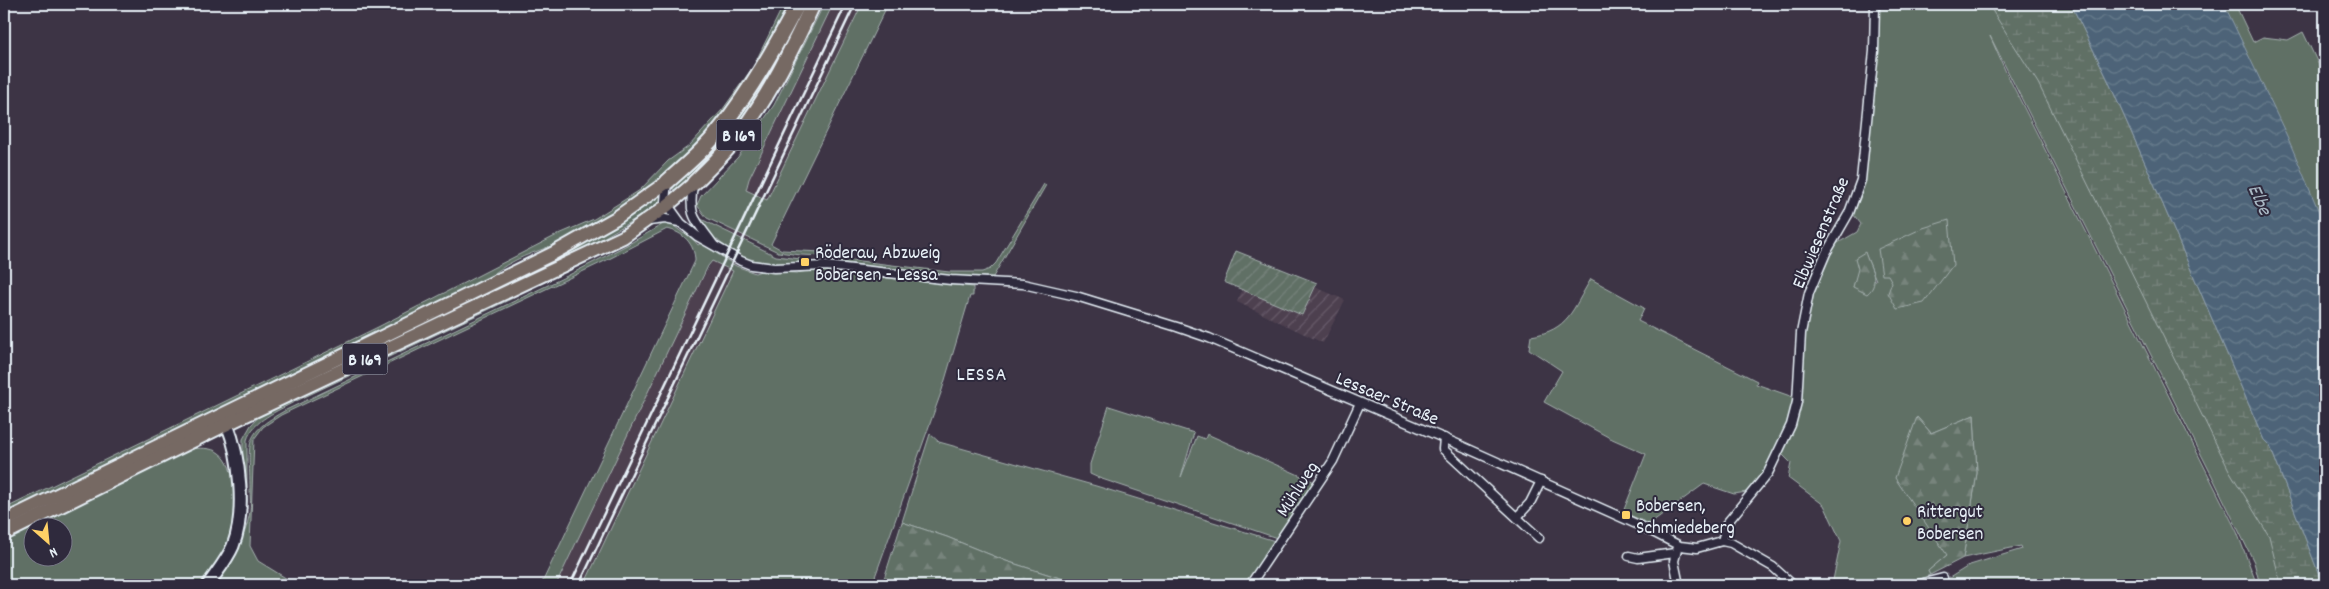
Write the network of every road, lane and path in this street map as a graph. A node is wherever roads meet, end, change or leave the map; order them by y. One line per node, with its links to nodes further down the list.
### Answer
1 (798, 4): 4 (highway, B 169)
2 (813, 4): 5 (highway, B 169)
3 (1875, 4): 19 (street, Elbwiesenstraße)
4 (667, 182): 6 (street); 11 (main road, B 169)
5 (694, 183): 6 (main road, B 169); 9 (street)
6 (668, 205): 7 (main road, B 169); 8 (street, Lessaer Straße)
7 (645, 222): 8 (street); 12 (main road, B 169)
8 (681, 223): 9 (street, Lessaer Straße)
9 (714, 246): 10 (street, Lessaer Straße)
10 (1360, 403): 13 (street, Lessaer Straße); 24 (street, Mühlweg)
11 (238, 406): 12 (main road); 16 (main road, B 169)
12 (227, 424): 17 (main road, B 169); 23 (street)
13 (1444, 438): 14 (street, Lessaer Straße); 15 (street)
14 (1541, 481): 15 (street); 20 (street, Lessaer Straße)
15 (1517, 517): 18 (street)
16 (4, 521)
17 (4, 534)
18 (1539, 538)
19 (1722, 541): 20 (street, Lessaer Straße); 26 (street)
20 (1677, 550): 21 (street); 25 (street)
21 (1629, 556)
22 (1944, 578): 27 (street)
23 (208, 585)
24 (1250, 585)
25 (1679, 585)
26 (1793, 585)
27 (1916, 585)

